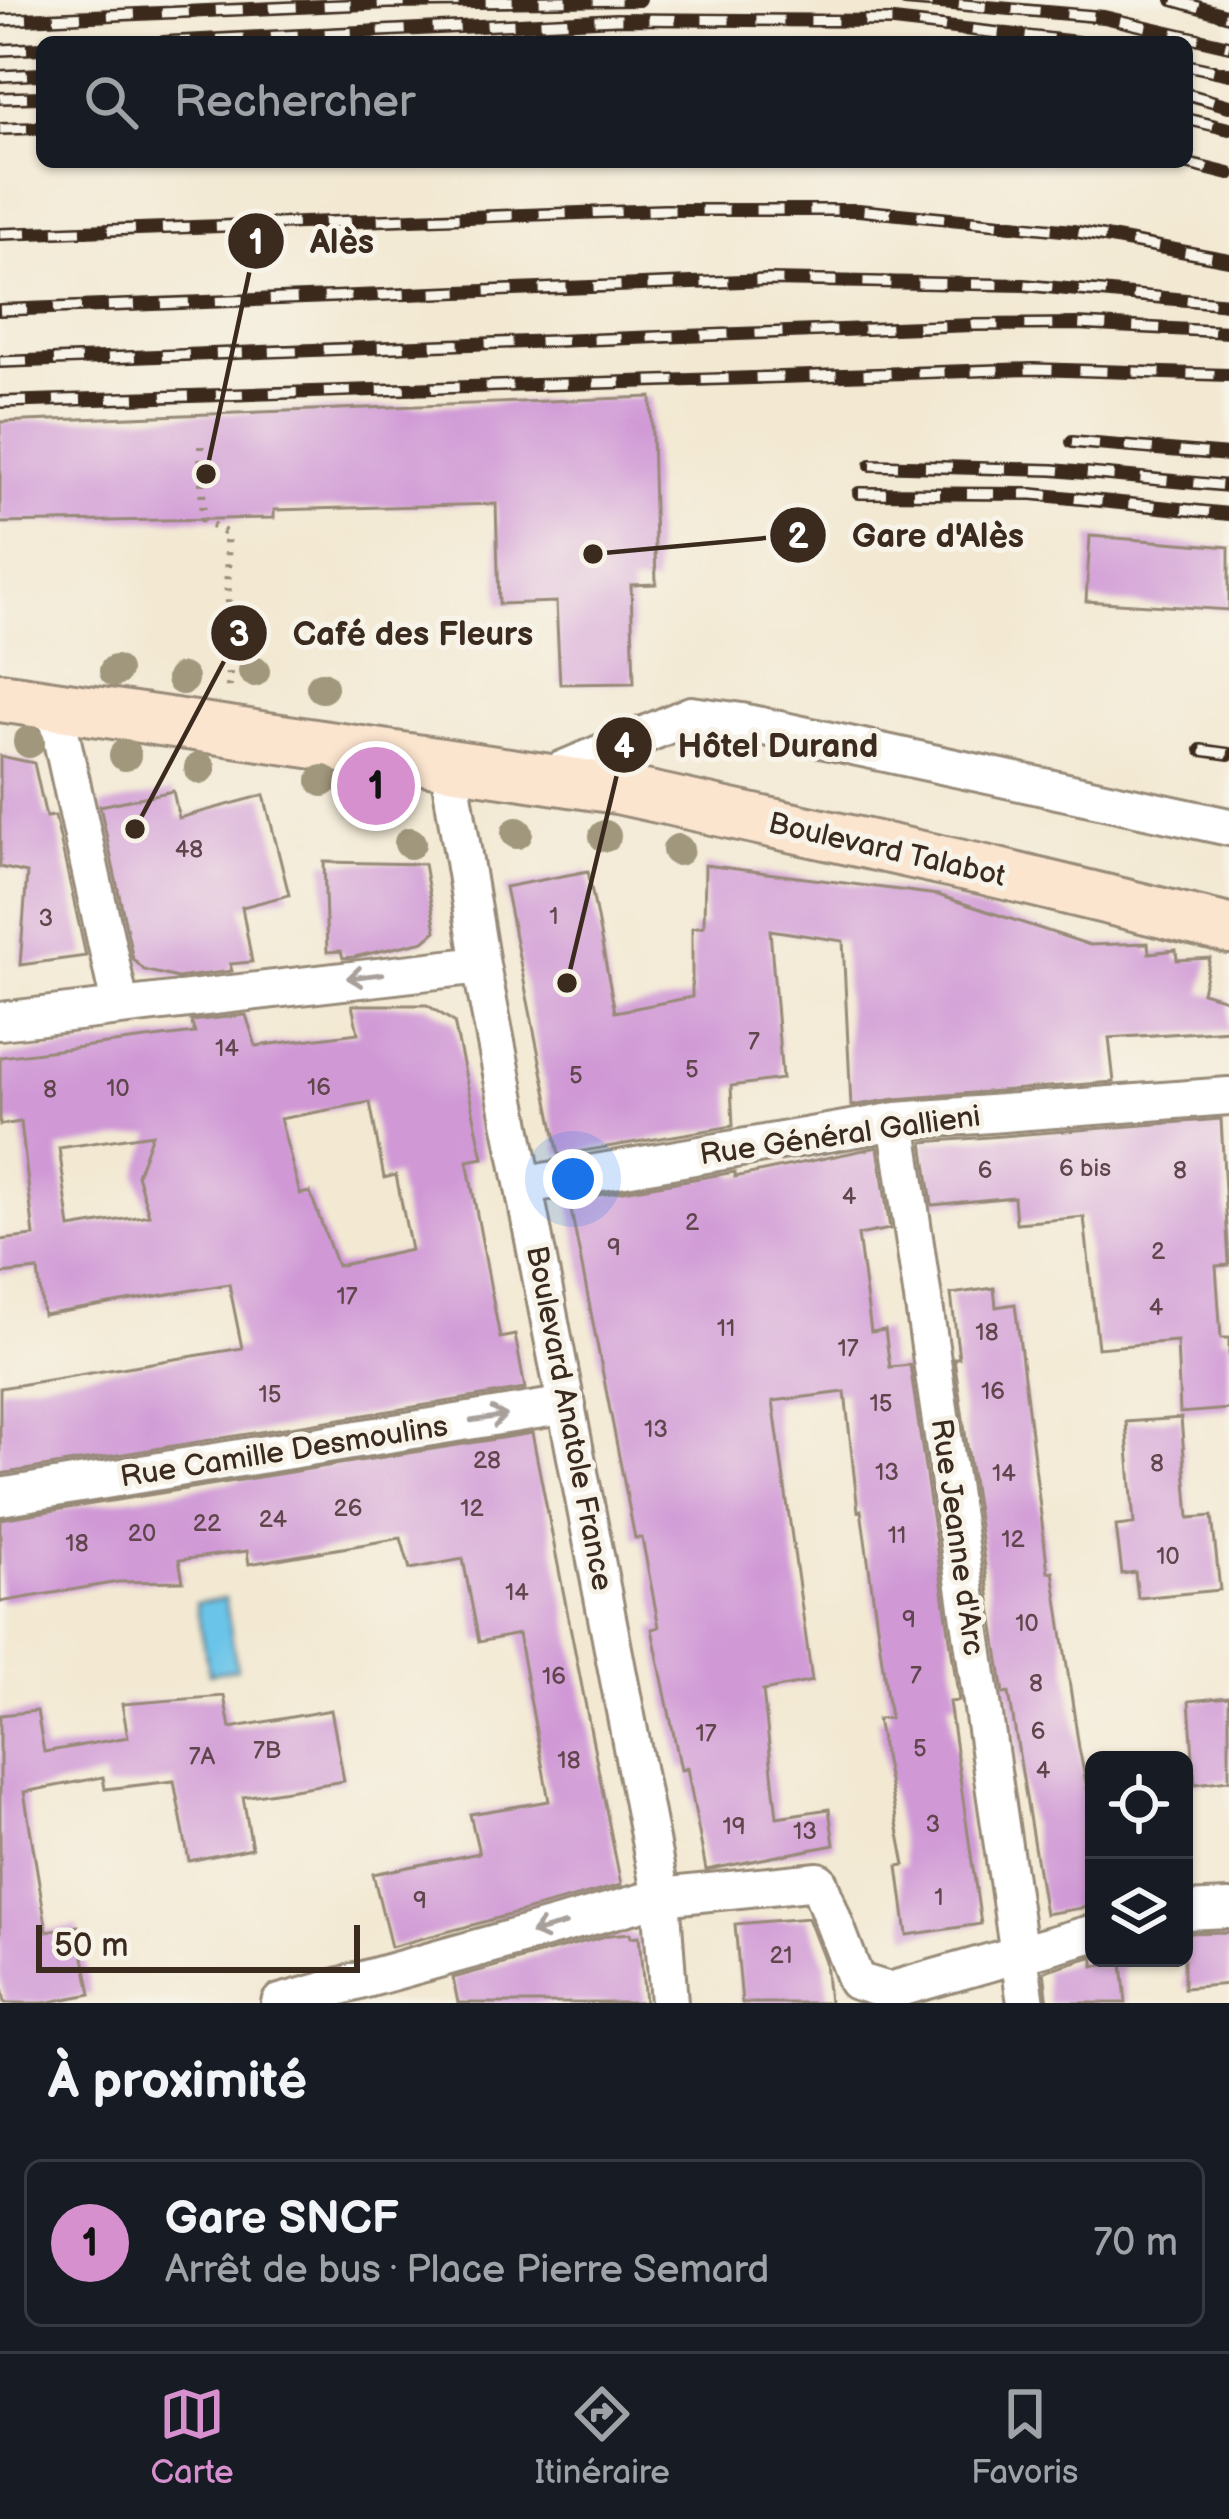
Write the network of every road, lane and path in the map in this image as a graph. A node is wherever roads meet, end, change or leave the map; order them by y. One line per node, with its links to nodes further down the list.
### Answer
1 (201, 446): 4 (path)
2 (0, 697): 3 (main road, Boulevard Talabot)
3 (54, 704): 4 (main road, Boulevard Talabot); 10 (street)
4 (221, 729): 5 (main road, Boulevard Talabot)
5 (448, 763): 6 (main road, Boulevard Talabot); 9 (street, Boulevard Anatole France)
6 (543, 778): 7 (street); 8 (main road, Boulevard Talabot)
7 (1229, 827)
8 (1229, 929)
9 (482, 965): 10 (street, one-way to 10); 14 (street, Boulevard Anatole France)
10 (120, 1005): 11 (street)
11 (0, 1021)
12 (1229, 1096): 13 (street, Rue Général Gallieni)
13 (897, 1121): 14 (street, Rue Général Gallieni); 21 (street, Rue Jeanne d'Arc)
14 (526, 1185): 15 (street, Boulevard Anatole France)
15 (567, 1405): 16 (street, Rue Camille Desmoulins, one-way to 15); 17 (street, Boulevard Anatole France)
16 (0, 1497)
17 (661, 1898): 21 (street); 22 (street, one-way to 22); 24 (street, Boulevard Anatole France)
18 (1229, 1909): 19 (street)
19 (1193, 1911)
20 (1085, 1935): 21 (street)
21 (1020, 1952): 25 (street, Rue Jeanne d'Arc)
22 (319, 1998): 23 (street)
23 (280, 2003)
24 (669, 2003)
25 (1026, 2003)

